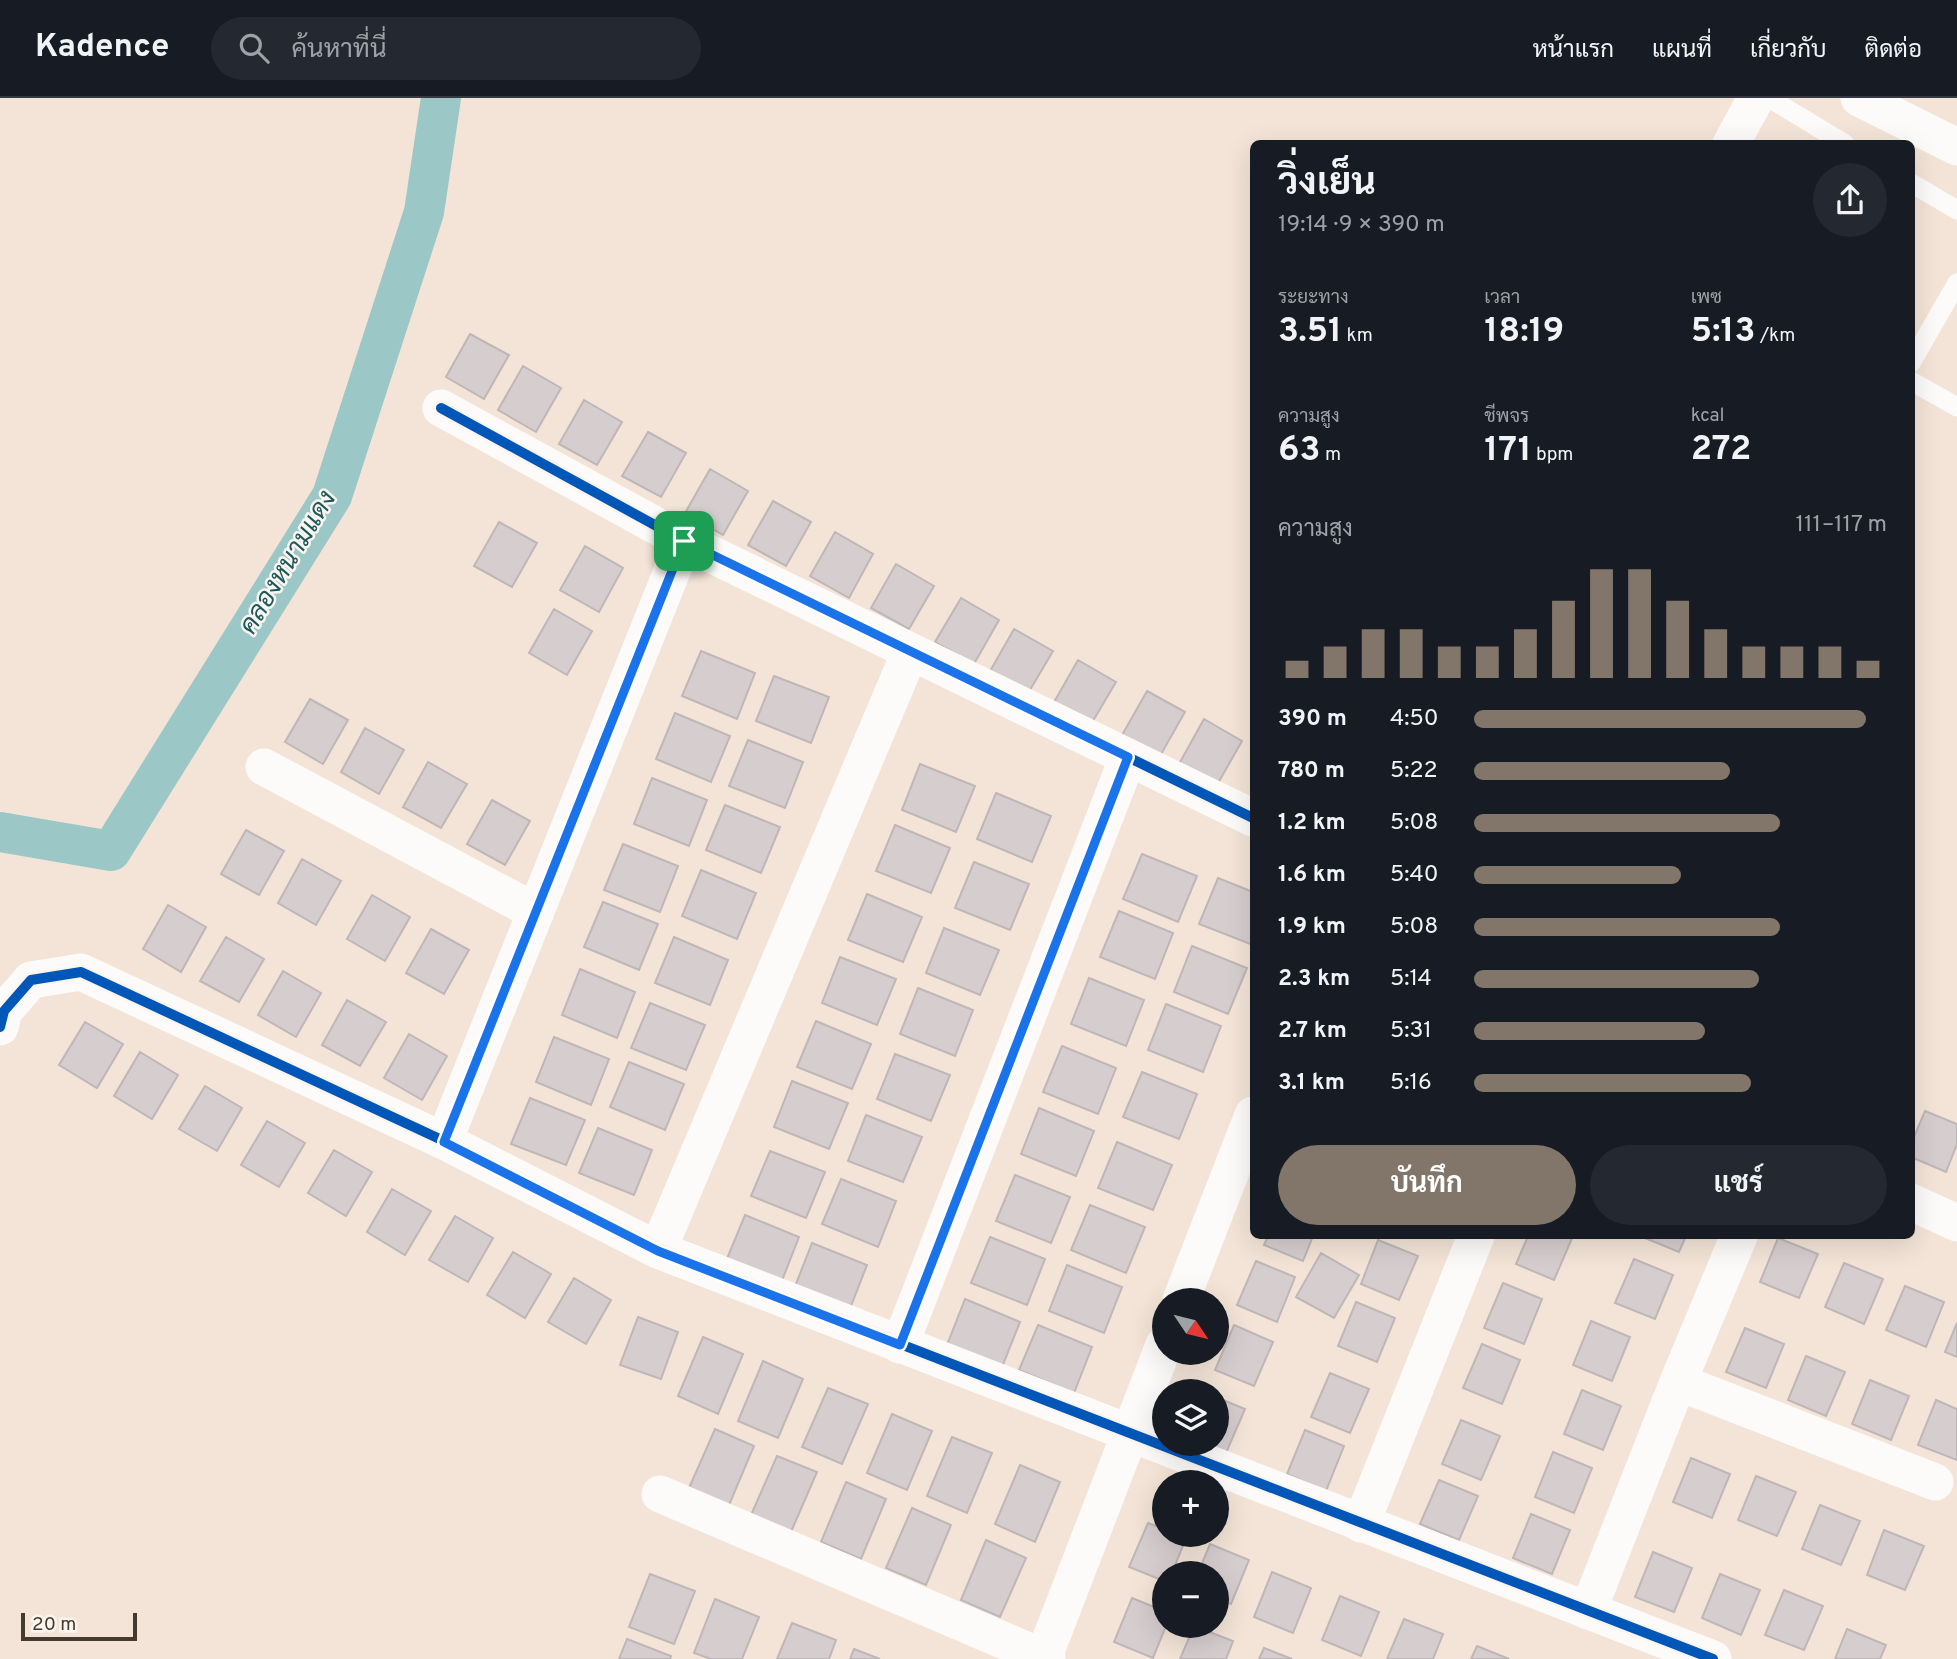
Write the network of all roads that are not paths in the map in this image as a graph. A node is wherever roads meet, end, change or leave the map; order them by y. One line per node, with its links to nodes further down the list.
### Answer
1 (1756, 98): 4 (street)
2 (1769, 98): 5 (lane)
3 (1859, 98): 6 (street)
4 (1735, 140)
5 (1838, 140)
6 (1957, 147)
7 (1915, 190): 8 (lane)
8 (1957, 210)
9 (1957, 283): 10 (lane)
10 (1915, 356)
11 (1915, 383): 12 (lane)
12 (1957, 407)
13 (441, 408): 14 (street)
14 (684, 541): 15 (street); 19 (street)
15 (910, 652): 16 (street); 27 (street)
16 (1128, 757): 18 (street); 29 (street)
17 (264, 767): 19 (street)
18 (1250, 817)
19 (536, 912): 22 (street)
20 (0, 1027): 22 (street)
21 (1250, 1123): 28 (street)
22 (444, 1142): 27 (street)
23 (1915, 1204): 24 (street)
24 (1957, 1223)
25 (1475, 1239): 35 (street)
26 (1738, 1239): 31 (street)
27 (658, 1251): 29 (street)
28 (1186, 1288)
29 (900, 1345): 32 (street)
30 (1156, 1365): 32 (street)
31 (1678, 1382): 33 (street); 36 (street)
32 (1129, 1434): 35 (street); 37 (street)
33 (1935, 1482)
34 (660, 1494): 37 (street)
35 (1361, 1524): 36 (street)
36 (1588, 1611): 38 (street)
37 (1044, 1658)
38 (1713, 1659)

